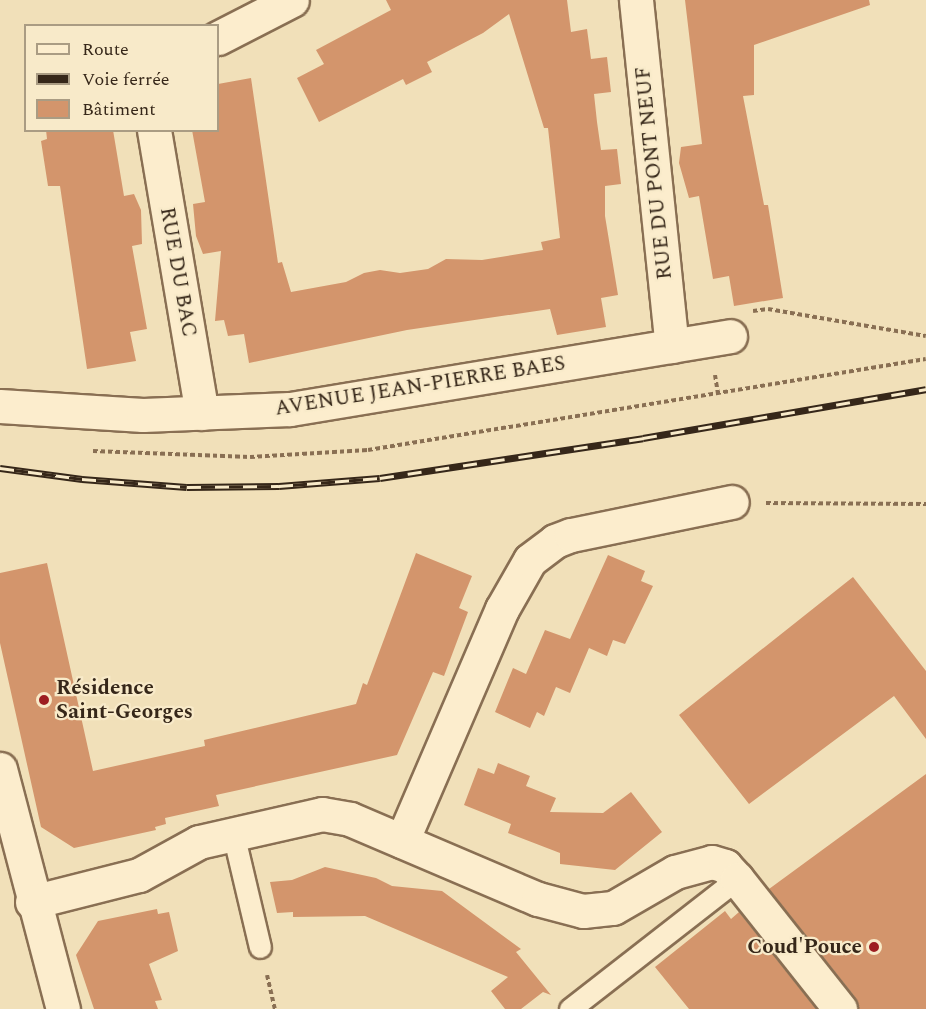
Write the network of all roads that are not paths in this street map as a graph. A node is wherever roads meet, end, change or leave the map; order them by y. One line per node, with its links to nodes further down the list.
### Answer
1 (292, 0): 3 (street)
2 (636, 0): 6 (street, RUE DU PONT NEUF)
3 (219, 37)
4 (154, 132): 8 (street, RUE DU BAC)
5 (739, 324): 6 (street, AVENUE JEAN-PIERRE BAES)
6 (672, 346): 8 (street, AVENUE JEAN-PIERRE BAES)
7 (0, 406): 8 (street, AVENUE JEAN-PIERRE BAES)
8 (202, 413)
9 (732, 502): 12 (street)
10 (0, 769): 14 (street)
11 (233, 833): 12 (street); 14 (street); 15 (lane)
12 (402, 841): 13 (street)
13 (737, 879): 17 (lane); 18 (street)
14 (32, 902): 16 (street)
15 (260, 947)
16 (63, 1009)
17 (570, 1009)
18 (840, 1009)

